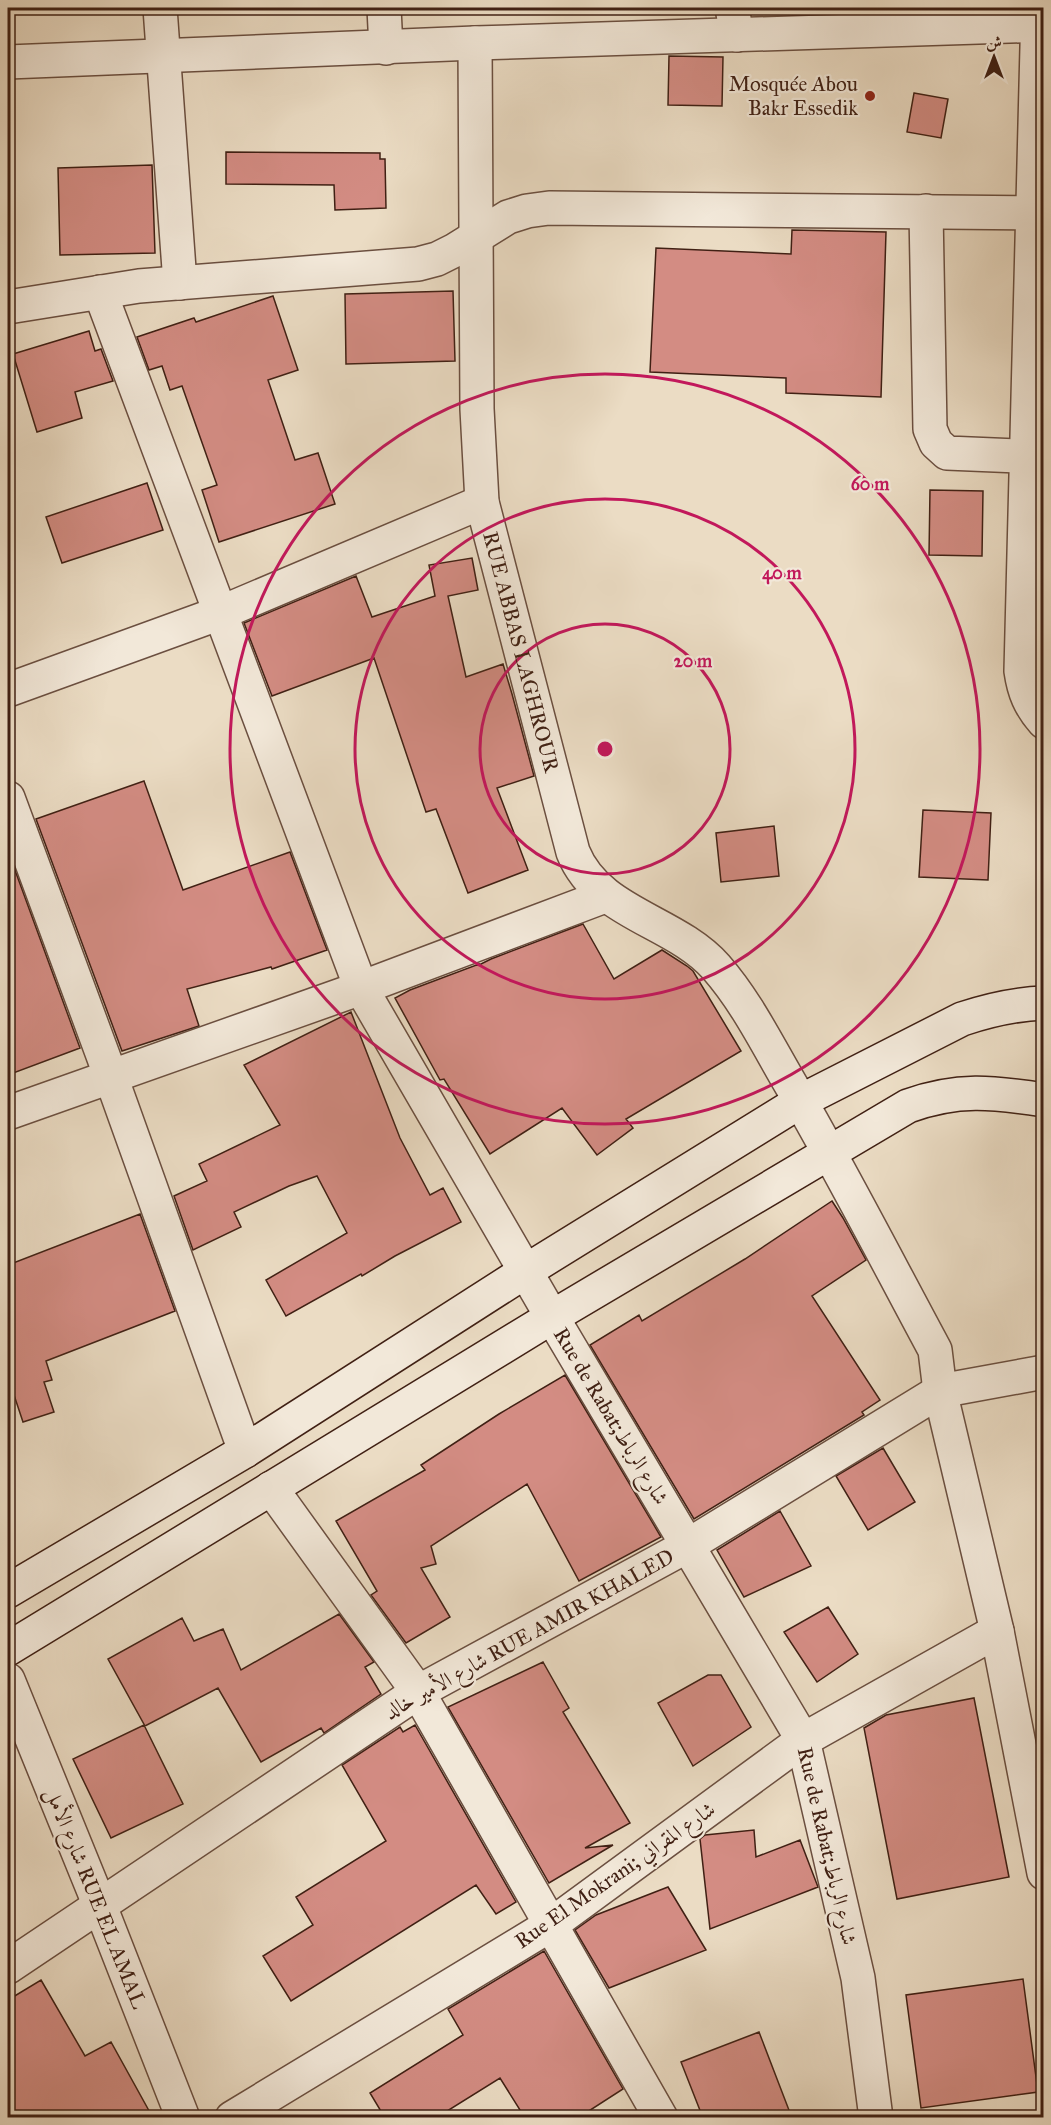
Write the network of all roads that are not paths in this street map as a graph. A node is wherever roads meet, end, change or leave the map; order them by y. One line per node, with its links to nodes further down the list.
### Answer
1 (160, 8): 7 (street)
2 (384, 8): 6 (street)
3 (1040, 19): 4 (street); 10 (street)
4 (734, 21): 5 (street)
5 (475, 44): 6 (street); 11 (street, RUE ABBAS LAGHROUR)
6 (386, 48): 7 (street)
7 (163, 56): 8 (street); 12 (street)
8 (8, 62)
9 (926, 211): 10 (street); 11 (street); 15 (street)
10 (1038, 213): 15 (street)
11 (476, 237): 12 (street); 16 (street, RUE ABBAS LAGHROUR)
12 (180, 283): 13 (street)
13 (100, 292): 14 (street); 17 (street, Rue de Rabat;شارع الرباط)
14 (8, 307)
15 (1034, 457): 19 (street)
16 (482, 502): 17 (street); 21 (street, RUE ABBAS LAGHROUR)
17 (220, 613): 18 (street); 22 (street, Rue de Rabat;شارع الرباط)
18 (8, 690)
19 (1044, 722)
20 (8, 798): 24 (street)
21 (605, 896): 22 (street); 26 (street, RUE ABBAS LAGHROUR)
22 (361, 988): 24 (street); 29 (street, Rue de Rabat;شارع الرباط)
23 (1044, 1003): 26 (street)
24 (111, 1077): 27 (street); 33 (street)
25 (1044, 1100): 28 (street)
26 (801, 1101): 28 (street, RUE ABBAS LAGHROUR); 29 (street)
27 (8, 1113)
28 (829, 1153): 30 (street); 32 (street, RUE ABBAS LAGHROUR)
29 (526, 1271): 30 (street, Rue de Rabat;شارع الرباط); 33 (street)
30 (552, 1317): 34 (street); 35 (street, Rue de Rabat;شارع الرباط)
31 (1044, 1371): 32 (street, شارع الأمير خالد RUE AMIR KHALED)
32 (940, 1391): 35 (street, شارع الأمير خالد RUE AMIR KHALED); 37 (street, RUE ABBAS LAGHROUR)
33 (245, 1451): 36 (street)
34 (271, 1488): 38 (street); 40 (street)
35 (687, 1546): 40 (street, شارع الأمير خالد RUE AMIR KHALED); 41 (street, Rue de Rabat;شارع الرباط)
36 (8, 1591)
37 (997, 1631): 41 (street, Rue El Mokrani; شارع المقراني); 42 (street, RUE ABBAS LAGHROUR)
38 (8, 1649)
39 (8, 1680): 43 (street, شارع الأمل RUE EL AMAL)
40 (418, 1692): 43 (street, شارع الأمير خالد RUE AMIR KHALED); 44 (street)
41 (803, 1740): 44 (street, Rue El Mokrani; شارع المقراني); 49 (street, Rue de Rabat;شارع الرباط)
42 (1044, 1873)
43 (100, 1906): 45 (street, شارع الأمير خالد RUE AMIR KHALED); 46 (street, شارع الأمل RUE EL AMAL)
44 (552, 1924): 47 (street, Rue El Mokrani; شارع المقراني); 48 (street)
45 (8, 1967)
46 (183, 2118)
47 (232, 2118)
48 (661, 2118)
49 (876, 2118)

